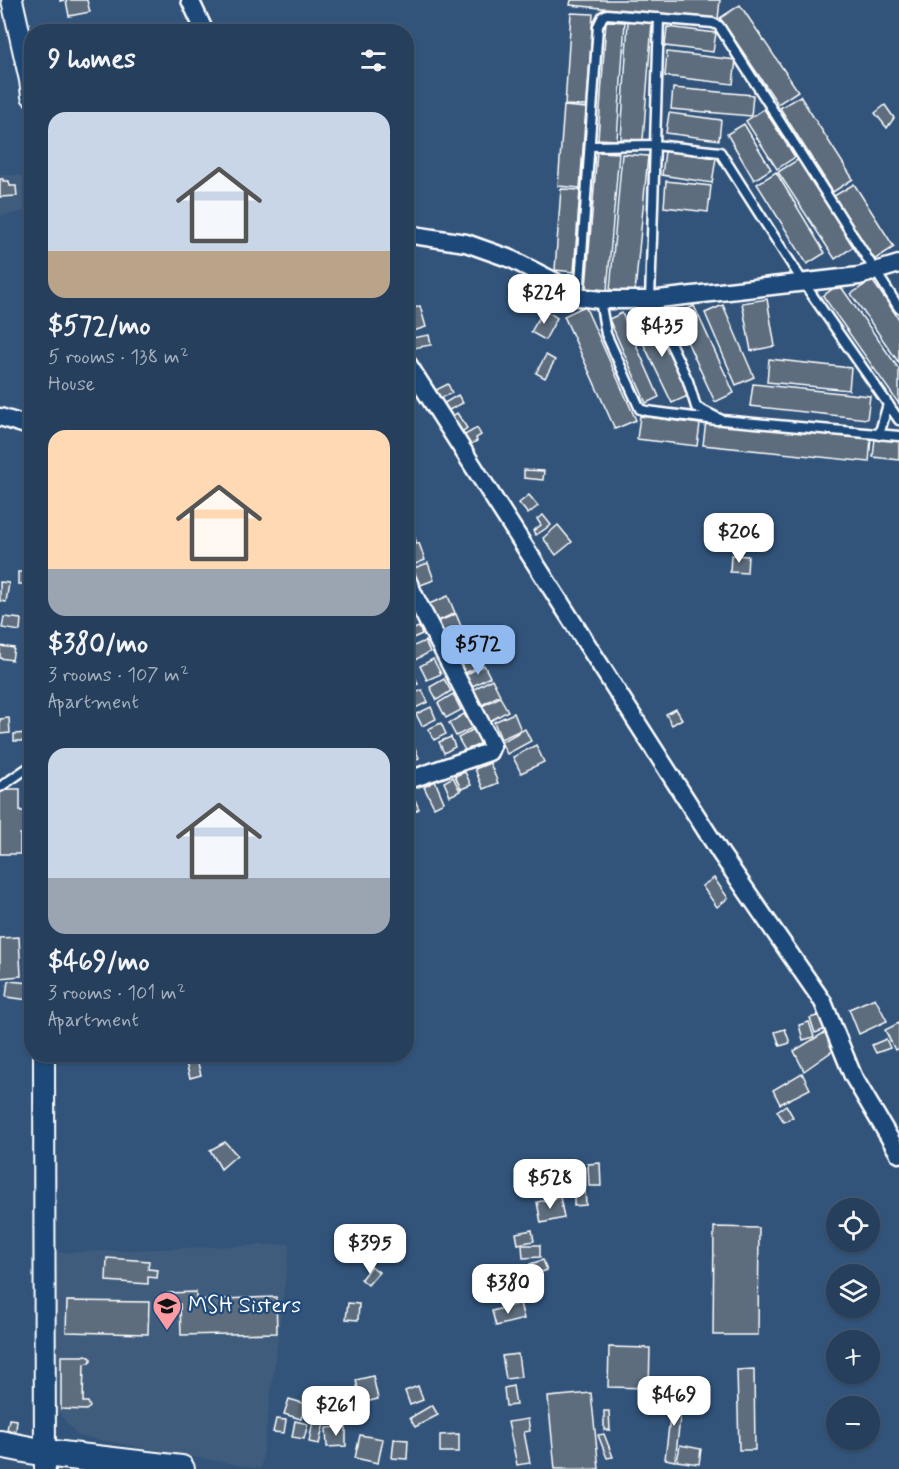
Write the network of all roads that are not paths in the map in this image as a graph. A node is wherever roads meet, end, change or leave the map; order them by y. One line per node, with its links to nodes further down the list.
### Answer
1 (12, 0): 5 (street)
2 (190, 0): 4 (street)
3 (659, 18): 6 (lane); 7 (lane); 10 (lane)
4 (201, 24)
5 (24, 53)
6 (654, 145): 7 (lane); 11 (lane); 14 (lane)
7 (590, 146): 12 (lane)
8 (414, 235): 12 (street)
9 (899, 264): 10 (street)
10 (875, 271): 11 (street); 15 (lane)
11 (803, 282): 14 (street); 17 (lane)
12 (579, 297): 13 (street)
13 (600, 300): 14 (street); 19 (lane)
14 (650, 300): 19 (lane)
15 (899, 308)
16 (414, 374): 29 (street)
17 (888, 404): 20 (lane); 22 (lane)
18 (0, 417): 21 (street)
19 (722, 420): 22 (lane)
20 (899, 420)
21 (24, 424)
22 (879, 435): 23 (lane)
23 (899, 436)
24 (414, 603): 26 (street)
25 (24, 770): 27 (lane)
26 (414, 778)
27 (0, 787)
28 (44, 1062): 31 (street)
29 (899, 1154)
30 (0, 1444): 31 (main road)
31 (45, 1461): 32 (main road)
32 (181, 1469)

